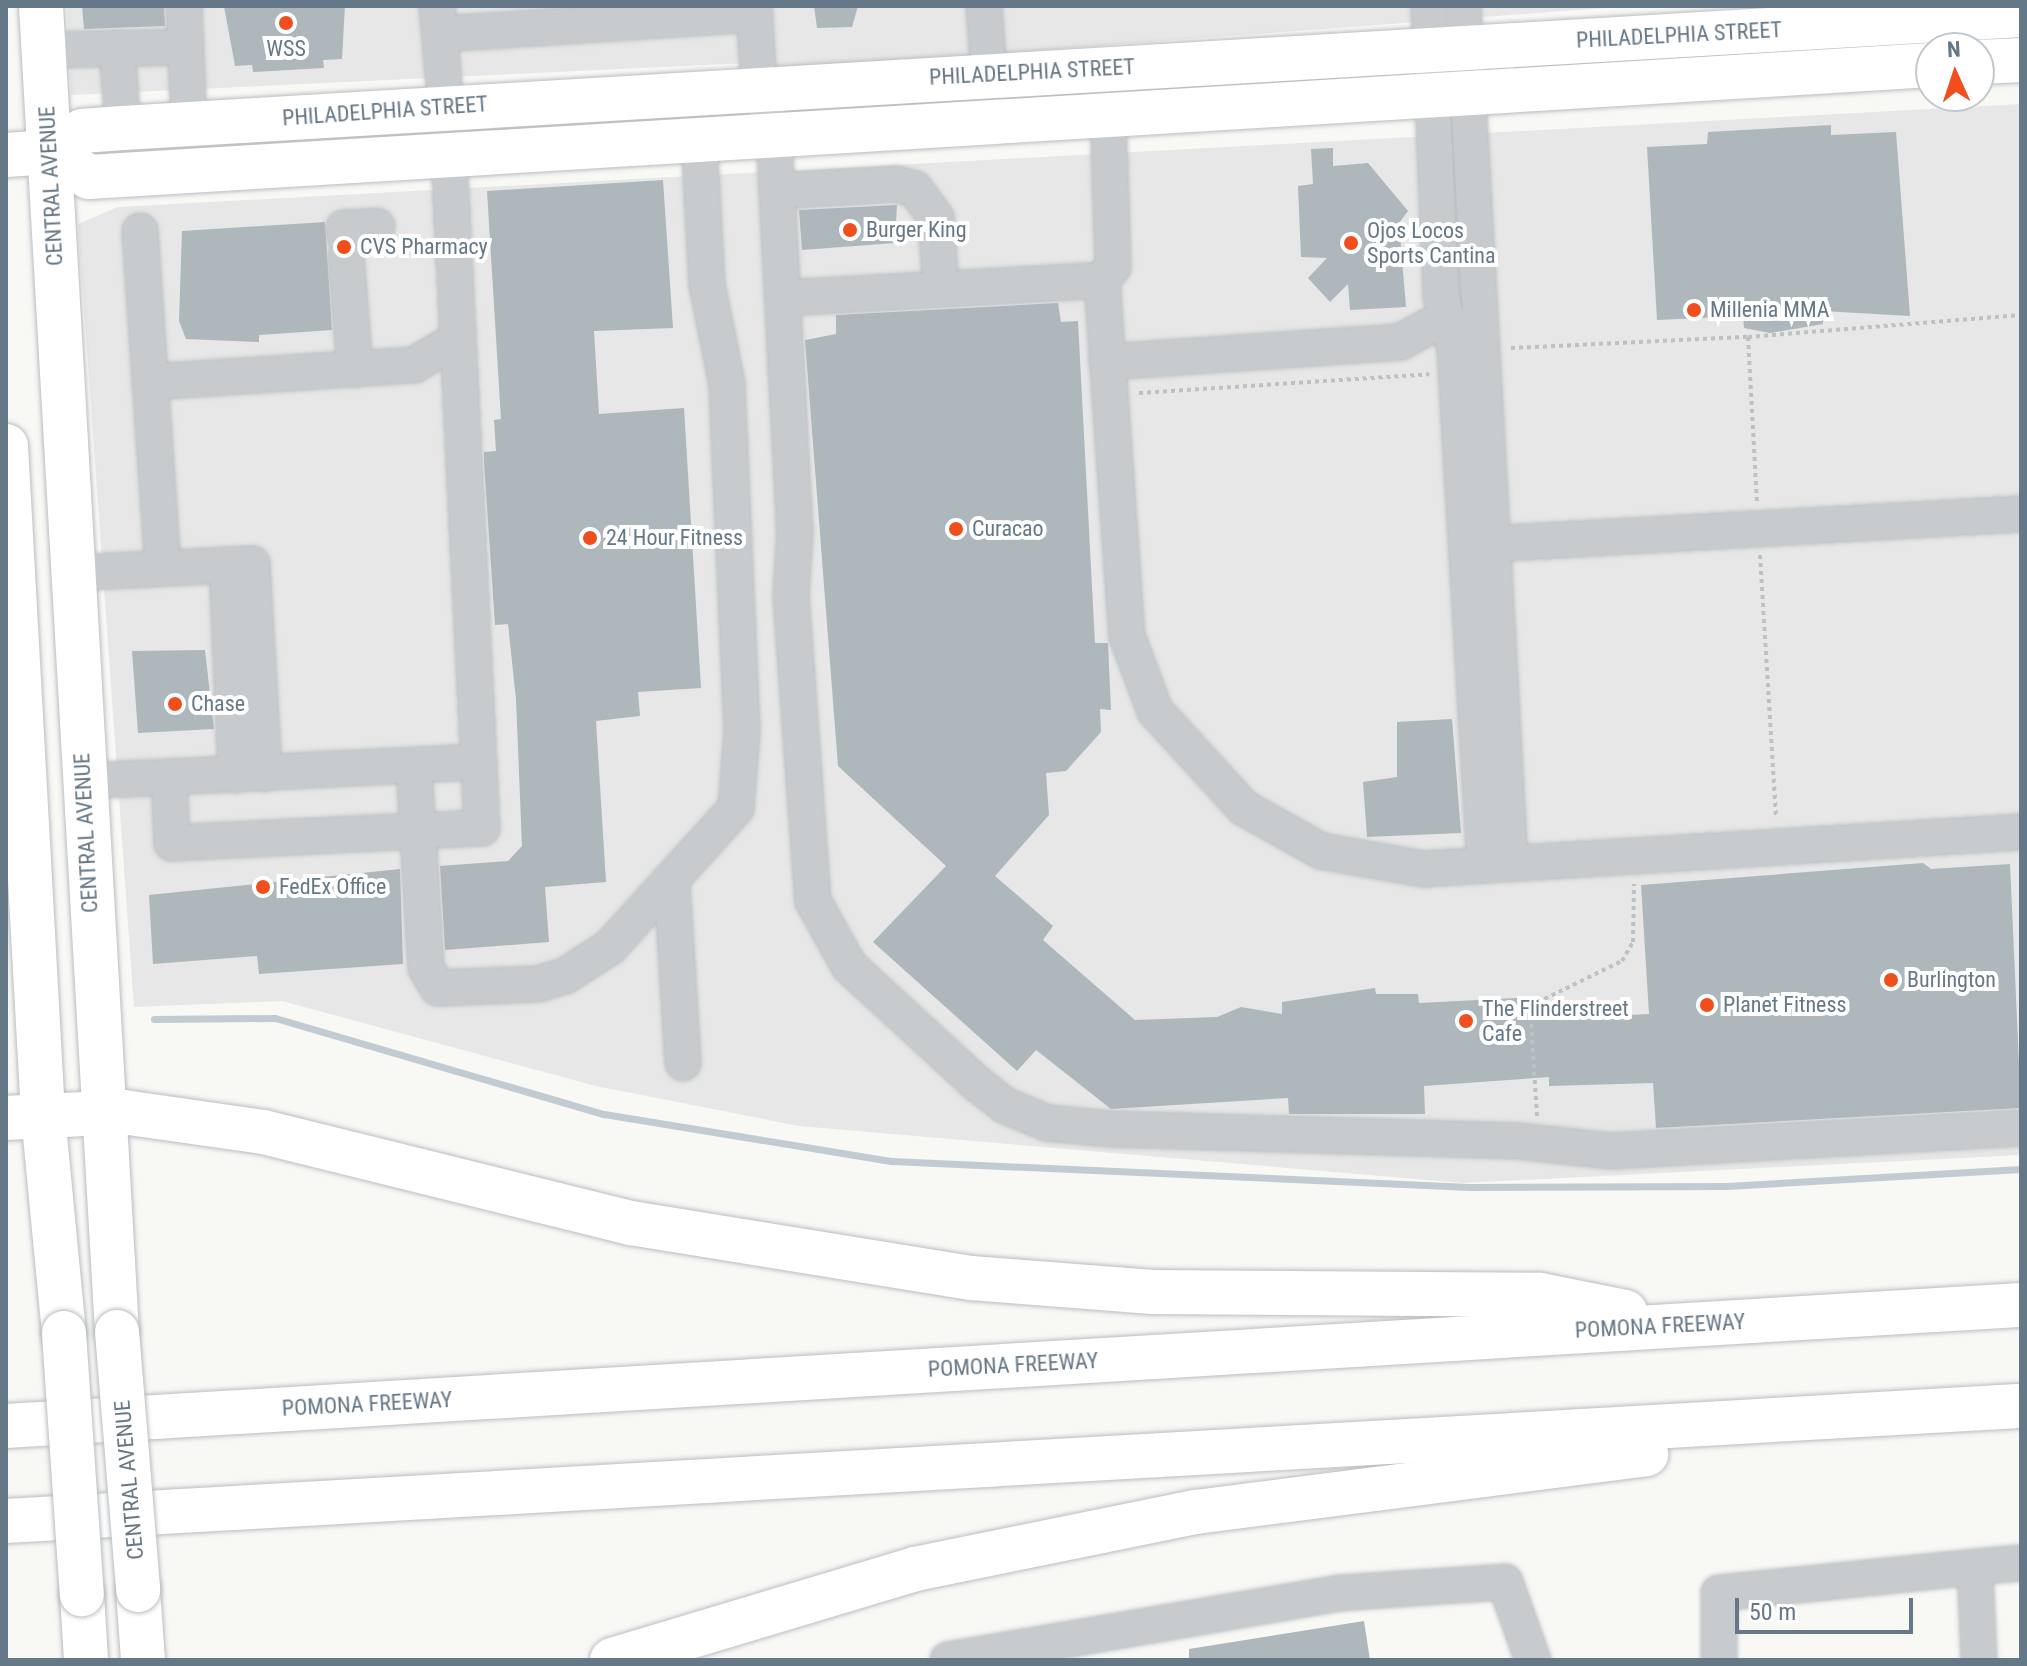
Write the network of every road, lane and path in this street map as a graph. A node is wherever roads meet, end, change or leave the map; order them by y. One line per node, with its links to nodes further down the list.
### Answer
1 (41, 6): 12 (main road, CENTRAL AVENUE)
2 (184, 6): 10 (street)
3 (984, 6): 16 (street)
4 (1429, 6): 9 (street)
5 (754, 10): 8 (street); 17 (street)
6 (2021, 15): 7 (main road, PHILADELPHIA STREET)
7 (1849, 16): 9 (main road, PHILADELPHIA STREET)
8 (439, 20): 20 (street)
9 (1453, 35): 16 (main road, PHILADELPHIA STREET); 18 (street)
10 (185, 47): 11 (street); 22 (street)
11 (117, 48): 12 (street); 23 (street)
12 (44, 50): 26 (main road, CENTRAL AVENUE)
13 (2021, 60): 14 (main road)
14 (1995, 61)
15 (1915, 66): 18 (main road, PHILADELPHIA STREET)
16 (989, 74): 17 (main road, PHILADELPHIA STREET)
17 (759, 87): 19 (main road, PHILADELPHIA STREET); 24 (street)
18 (1449, 94): 21 (main road, PHILADELPHIA STREET); 36 (street); 40 (street)
19 (548, 101): 20 (main road, PHILADELPHIA STREET); 27 (main road)
20 (446, 107): 22 (main road, PHILADELPHIA STREET)
21 (1108, 113): 24 (main road, PHILADELPHIA STREET); 32 (street)
22 (189, 123): 23 (main road, PHILADELPHIA STREET)
23 (123, 128): 26 (main road, PHILADELPHIA STREET)
24 (774, 135): 25 (main road, PHILADELPHIA STREET); 29 (street)
25 (699, 139): 27 (main road, PHILADELPHIA STREET); 63 (street)
26 (49, 152): 27 (main road, PHILADELPHIA STREET); 28 (main road, PHILADELPHIA STREET); 49 (main road, CENTRAL AVENUE)
27 (449, 154): 38 (street)
28 (6, 155)
29 (777, 191): 33 (street); 34 (street)
30 (377, 226): 39 (street)
31 (140, 231): 42 (street)
32 (1102, 280): 33 (street); 41 (street)
33 (941, 289): 34 (street)
34 (784, 298): 68 (street)
35 (2021, 315): 37 (path)
36 (1446, 317): 40 (street); 41 (street)
37 (1748, 337): 40 (path); 45 (path)
38 (458, 339): 39 (street); 52 (street)
39 (355, 370): 42 (street)
40 (1471, 372): 41 (path); 46 (street)
41 (1108, 378): 60 (street)
42 (150, 382): 48 (street)
43 (6, 446): 50 (main road)
44 (2021, 514): 45 (street)
45 (1759, 529): 46 (street); 59 (path)
46 (1480, 544): 60 (street)
47 (217, 566): 48 (street); 54 (street); 54 (street)
48 (163, 568): 49 (street)
49 (72, 573): 56 (main road, CENTRAL AVENUE)
50 (10, 590): 51 (main road); 56 (main road)
51 (14, 737): 61 (main road)
52 (479, 762): 53 (street); 57 (street)
53 (414, 766): 54 (street); 57 (street)
54 (250, 774): 55 (street)
55 (169, 777): 56 (street); 57 (street)
56 (83, 781): 65 (main road, CENTRAL AVENUE)
57 (419, 830): 63 (street)
58 (2021, 832): 59 (street)
59 (1778, 847): 60 (street)
60 (1498, 864)
61 (19, 873): 66 (main road)
62 (1647, 877): 68 (path)
63 (672, 883): 64 (street)
64 (683, 1063)
65 (100, 1112): 66 (main road); 70 (main road); 77 (main road, CENTRAL AVENUE, bridge)
66 (24, 1116): 76 (main road, bridge)
67 (2021, 1128): 68 (street)
68 (1538, 1143)
69 (2021, 1305): 70 (main road, POMONA FREEWAY)
70 (1690, 1324): 72 (main road, POMONA FREEWAY)
71 (2012, 1406): 73 (main road); 78 (main road)
72 (6, 1426)
73 (6, 1521)
74 (2021, 1563): 75 (street)
75 (1975, 1567): 81 (street); 82 (street)
76 (86, 1660)
77 (143, 1660)
78 (612, 1660)
79 (948, 1660): 80 (street)
80 (1533, 1660)
81 (1719, 1660)
82 (1979, 1660)

